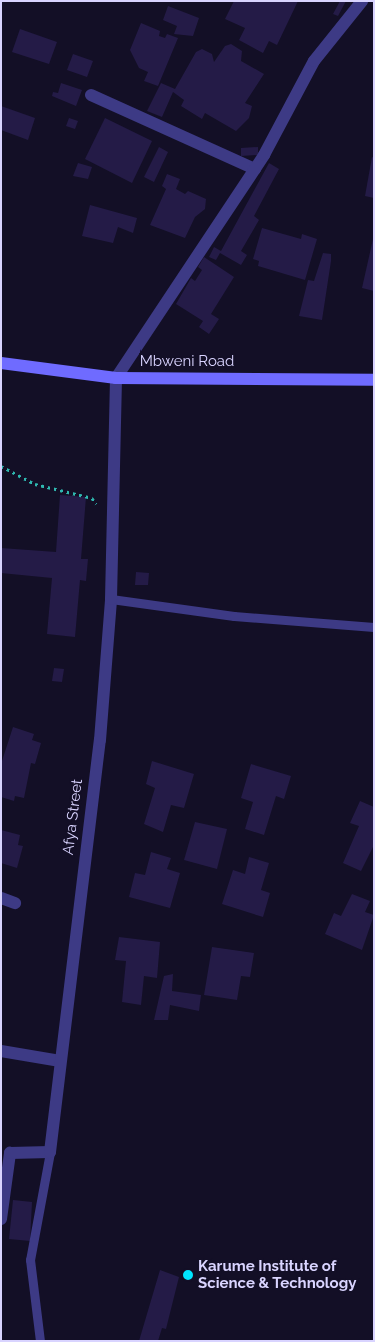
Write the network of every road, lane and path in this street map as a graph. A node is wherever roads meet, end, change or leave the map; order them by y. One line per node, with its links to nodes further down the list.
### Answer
1 (362, 1): 3 (street)
2 (91, 95): 3 (street)
3 (255, 169): 5 (street)
4 (1, 363): 5 (street, Mbweni Road)
5 (116, 378): 6 (street, Mbweni Road); 9 (street, Afya Street)
6 (374, 380)
7 (1, 466): 8 (path)
8 (98, 506)
9 (111, 598): 10 (lane); 14 (street, Afya Street)
10 (374, 627)
11 (1, 898): 12 (street)
12 (15, 903)
13 (1, 1052): 14 (street)
14 (60, 1061): 15 (street, Afya Street)
15 (50, 1152): 16 (street); 18 (lane)
16 (6, 1153): 17 (street)
17 (1, 1220)
18 (40, 1341)

